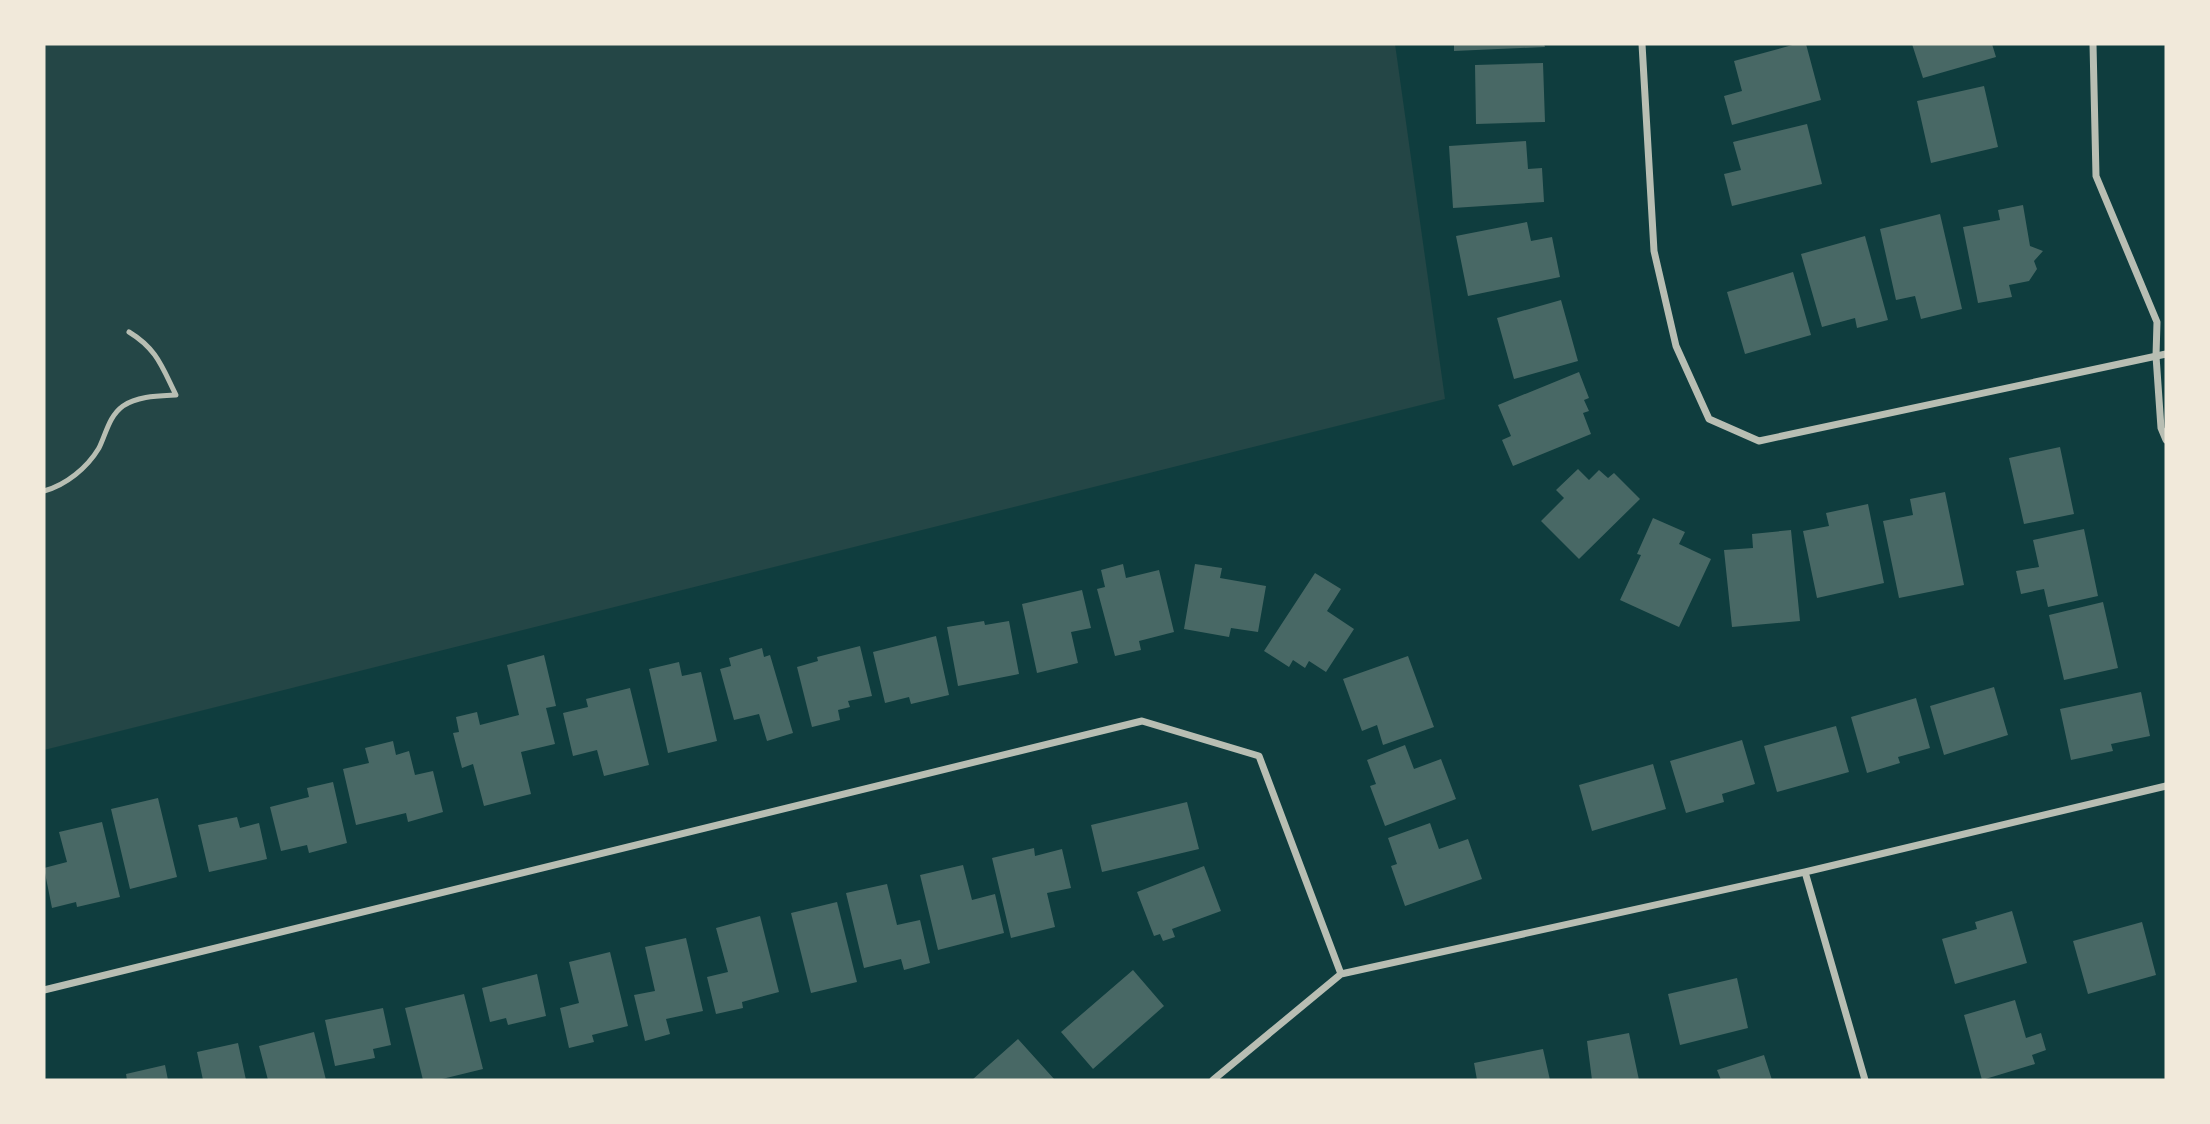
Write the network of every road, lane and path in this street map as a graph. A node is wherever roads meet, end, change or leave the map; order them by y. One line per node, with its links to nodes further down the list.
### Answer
1 (1642, 44): 5 (street)
2 (2093, 44): 5 (street)
3 (129, 332): 7 (lane)
4 (2166, 354): 5 (street)
5 (2156, 356): 6 (street)
6 (2166, 440)
7 (44, 491)
8 (2166, 786): 9 (street)
9 (1805, 872): 10 (street); 13 (street)
10 (1341, 974): 11 (street); 12 (street)
11 (44, 990)
12 (1213, 1080)
13 (1866, 1080)

